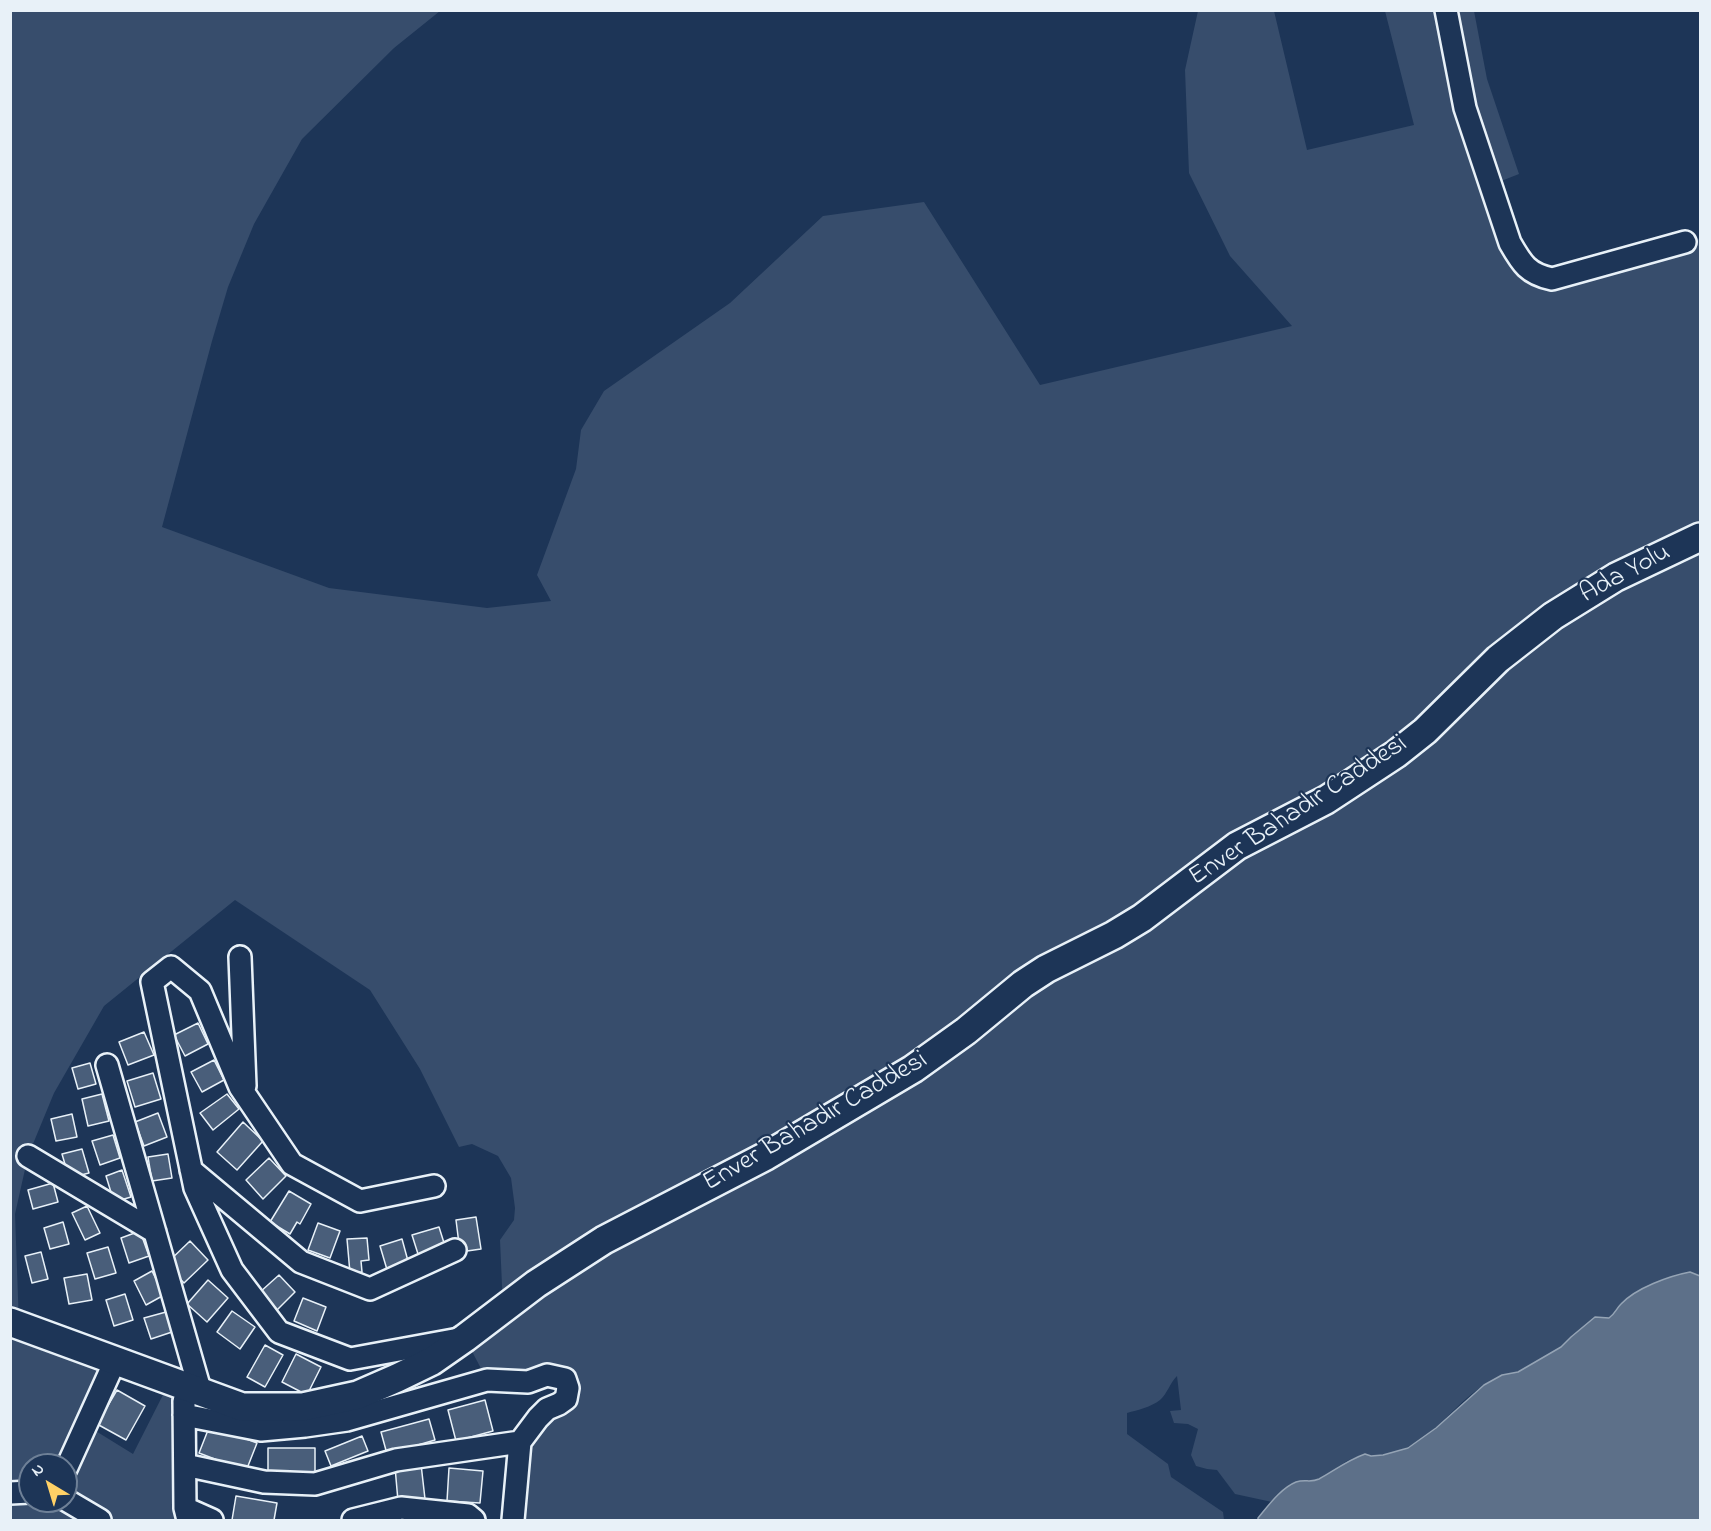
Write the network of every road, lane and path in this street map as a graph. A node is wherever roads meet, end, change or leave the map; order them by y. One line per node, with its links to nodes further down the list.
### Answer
1 (1446, 10): 2 (street)
2 (1685, 242)
3 (1701, 537): 4 (main road, Ada Yolu)
4 (1553, 616): 14 (main road, Enver Bahadır Caddesi)
5 (240, 957): 7 (street)
6 (107, 1065): 11 (street)
7 (246, 1096): 9 (street); 10 (street)
8 (28, 1156): 11 (street)
9 (191, 1170): 12 (street); 14 (street)
10 (434, 1186)
11 (155, 1232): 16 (street)
12 (455, 1250)
13 (10, 1322): 15 (main road, Enver Bahadır Caddesi)
14 (465, 1338): 16 (main road, Enver Bahadır Caddesi)
15 (115, 1361): 16 (main road, Enver Bahadır Caddesi); 19 (street)
16 (193, 1389): 17 (street)
17 (184, 1415): 18 (street); 20 (street)
18 (520, 1442): 20 (street); 27 (street)
19 (73, 1453)
20 (185, 1465): 22 (street)
21 (78, 1508): 23 (street)
22 (187, 1514): 24 (street)
23 (95, 1519)
24 (212, 1521)
25 (353, 1521): 26 (street)
26 (474, 1521)
27 (513, 1521)

